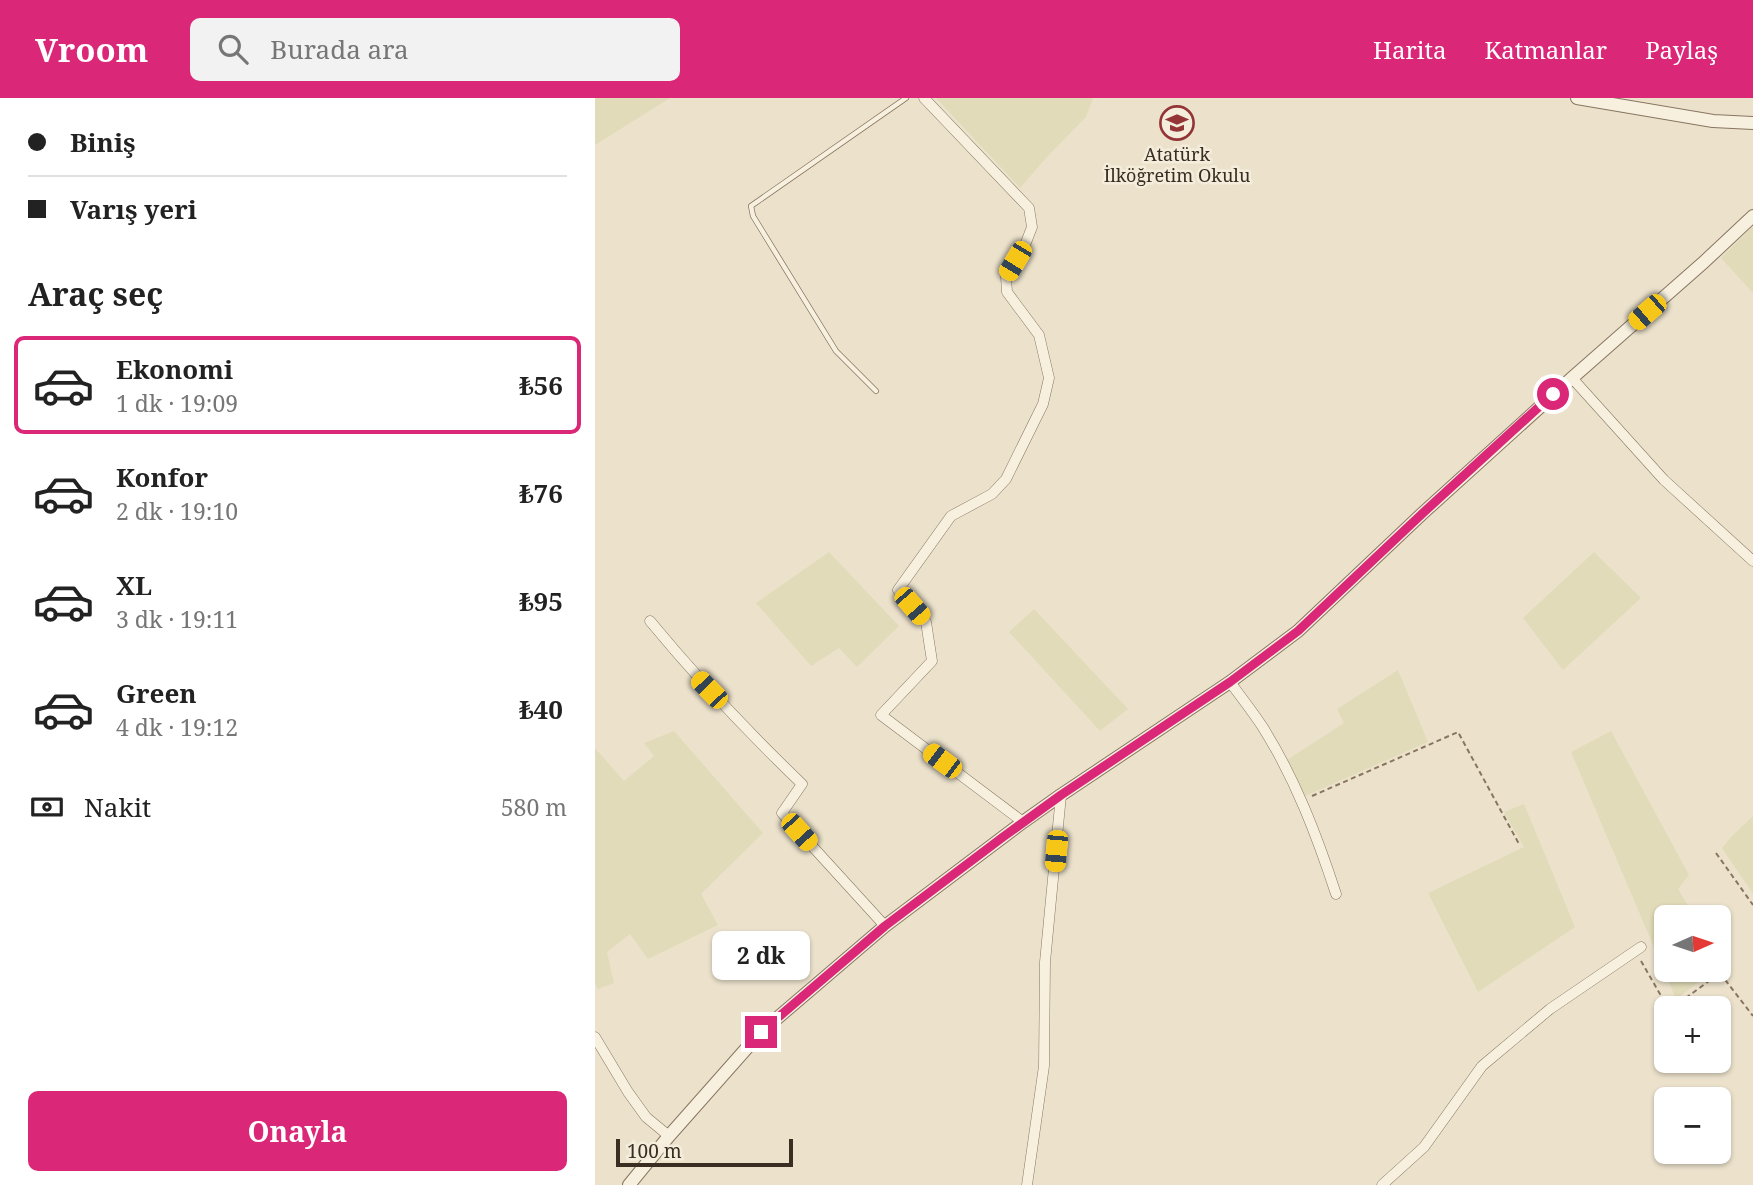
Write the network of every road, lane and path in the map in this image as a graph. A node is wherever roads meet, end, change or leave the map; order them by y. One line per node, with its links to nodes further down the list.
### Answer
1 (906, 98): 7 (lane)
2 (924, 98): 13 (street)
3 (1577, 98): 4 (street)
4 (1753, 123)
5 (1753, 216): 6 (street)
6 (1572, 378): 8 (street); 10 (street)
7 (876, 391)
8 (1753, 561)
9 (650, 621): 18 (street)
10 (1230, 682): 11 (street); 12 (street)
11 (1061, 795): 13 (street); 26 (street)
12 (1302, 800): 14 (path); 16 (street)
13 (1023, 822): 18 (street)
14 (1518, 844)
15 (1716, 853): 17 (path)
16 (1336, 894)
17 (1753, 905)
18 (885, 926): 24 (street)
19 (1638, 949): 20 (path); 27 (street)
20 (1662, 996)
21 (1688, 996): 22 (path)
22 (1753, 1017)
23 (595, 1037): 24 (street)
24 (669, 1136): 25 (street)
25 (629, 1185)
26 (1027, 1185)
27 (1382, 1185)

